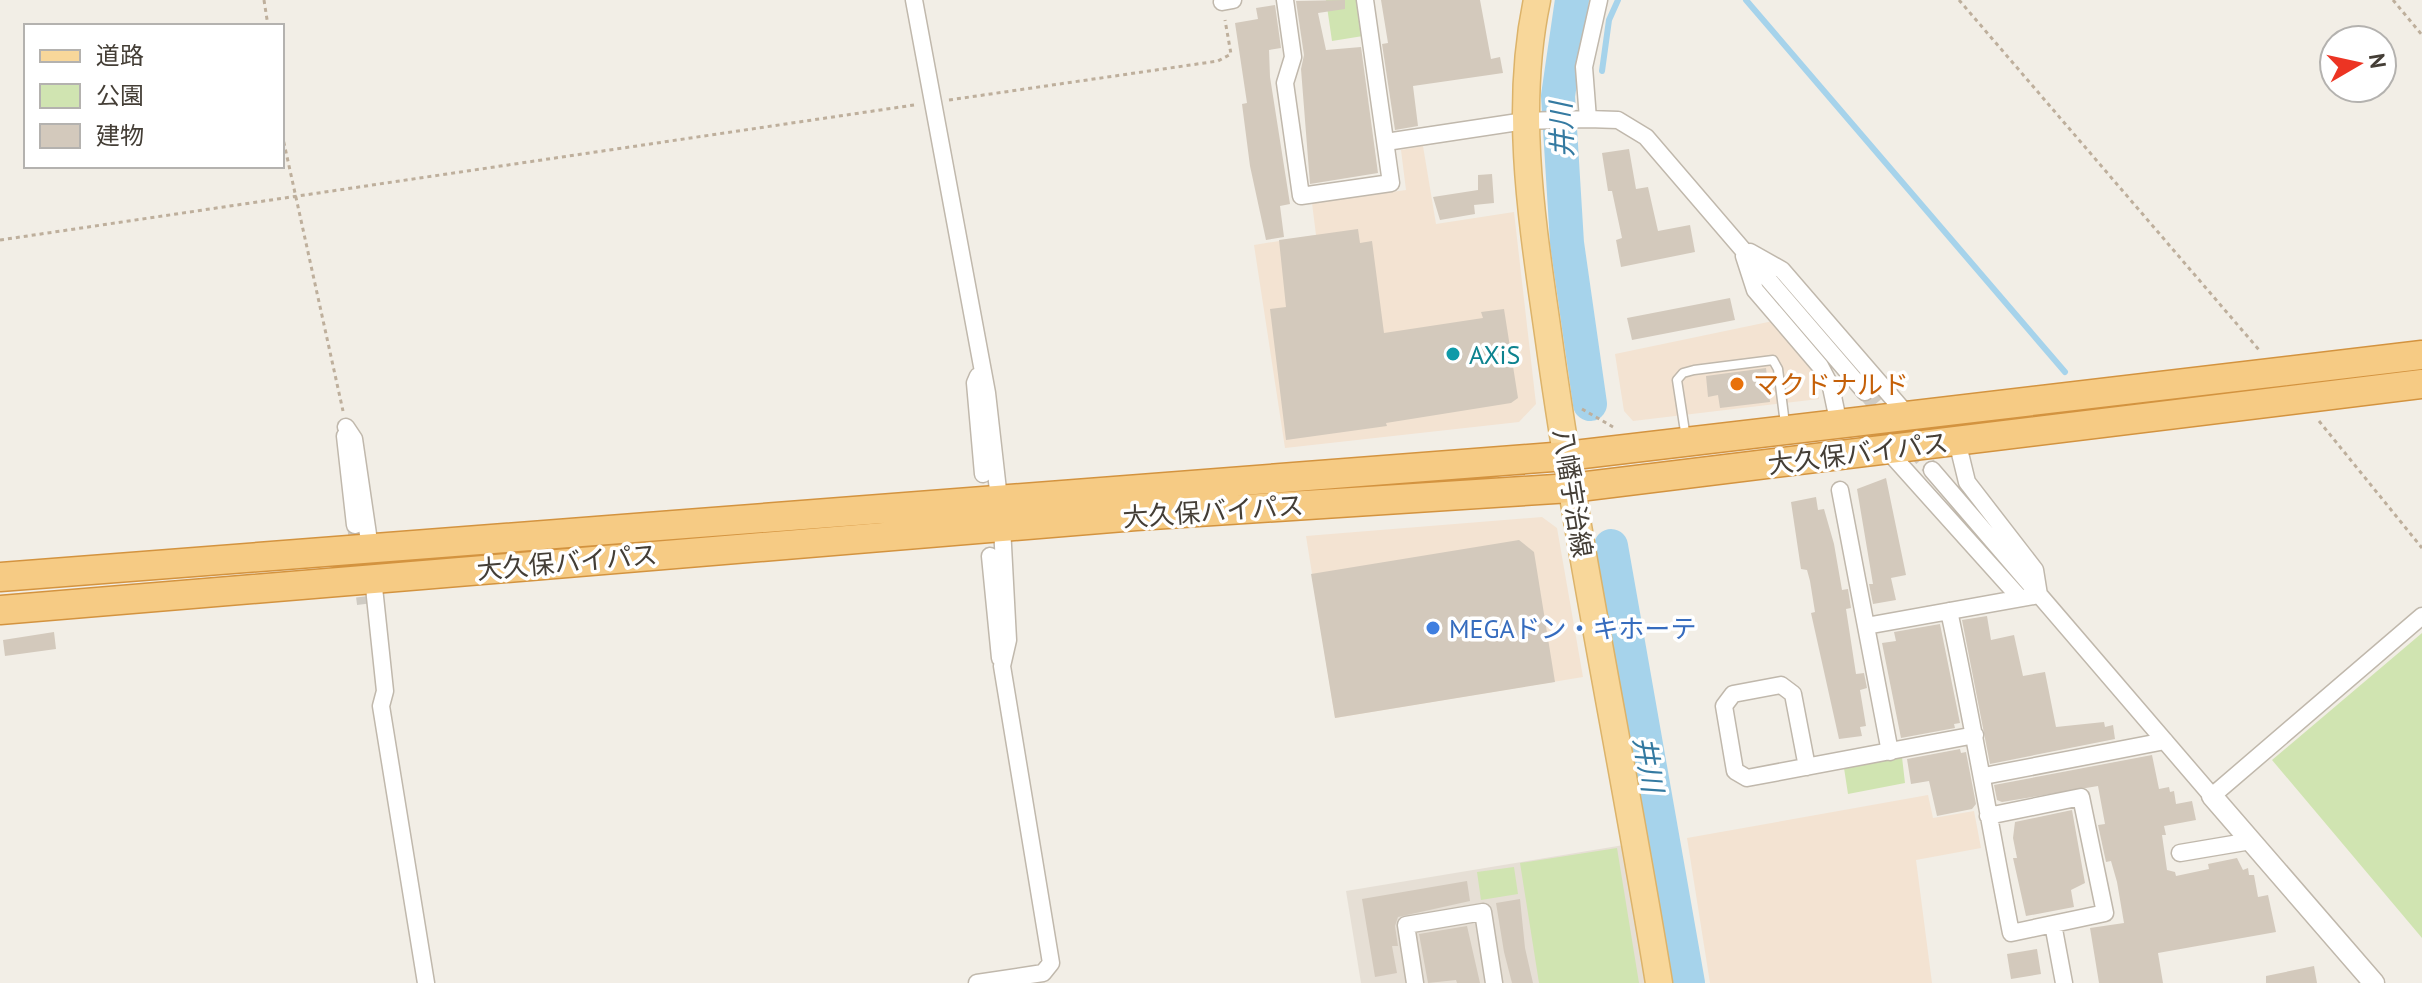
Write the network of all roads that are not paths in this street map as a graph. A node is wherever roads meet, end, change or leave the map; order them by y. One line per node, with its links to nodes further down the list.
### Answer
1 (914, 0): 11 (street)
2 (1285, 0): 8 (street)
3 (1365, 0): 8 (street)
4 (1537, 0): 7 (main road, 八幡宇治線)
5 (1599, 0): 6 (street)
6 (1588, 119): 7 (street); 9 (street)
7 (1533, 122): 8 (street); 20 (main road, 八幡宇治線)
8 (1386, 142)
9 (1741, 248): 13 (street); 14 (street); 15 (street)
10 (2422, 355): 14 (highway, 大久保バイパス)
11 (981, 371): 22 (street); 25 (street)
12 (2422, 384): 17 (highway, 大久保バイパス)
13 (1865, 392)
14 (1909, 417): 15 (highway, 大久保バイパス)
15 (1839, 425): 16 (highway, 大久保バイパス)
16 (1786, 431): 18 (highway, 大久保バイパス); 18 (lane)
17 (1957, 441): 19 (highway, 大久保バイパス); 31 (street)
18 (1687, 443): 20 (highway, 大久保バイパス)
19 (1888, 451): 23 (highway, 大久保バイパス); 32 (street)
20 (1566, 456): 23 (main road, 八幡宇治線); 25 (highway, 大久保バイパス)
21 (1932, 470): 31 (street)
22 (983, 474)
23 (1571, 488): 26 (highway, 大久保バイパス); 53 (main road, 八幡宇治線)
24 (1840, 490): 36 (street)
25 (999, 499): 27 (highway, 大久保バイパス)
26 (1002, 527): 30 (highway, 大久保バイパス); 37 (street)
27 (362, 537): 27 (street); 29 (highway, 大久保バイパス)
28 (990, 556): 37 (street)
29 (0, 577)
30 (369, 591): 33 (highway, 大久保バイパス); 38 (street); 38 (street)
31 (2039, 595): 32 (street); 40 (street)
32 (2020, 598): 34 (street)
33 (0, 610)
34 (1949, 611): 36 (street); 39 (street)
35 (2422, 616): 44 (street)
36 (1866, 626): 41 (street)
37 (1002, 666): 50 (street)
38 (381, 706): 49 (street)
39 (1975, 735): 41 (street); 43 (street)
40 (2165, 741): 43 (street); 44 (street)
41 (1890, 752): 42 (street)
42 (1807, 767): 42 (street)
43 (1984, 776): 45 (street)
44 (2212, 796): 46 (street)
45 (1988, 816): 48 (street); 48 (street)
46 (2251, 841): 47 (street); 55 (street)
47 (2180, 853)
48 (2053, 924): 54 (street)
49 (426, 983)
50 (977, 983)
51 (1415, 983): 52 (street)
52 (1494, 983)
53 (1659, 983)
54 (2064, 983)
55 (2374, 983)

